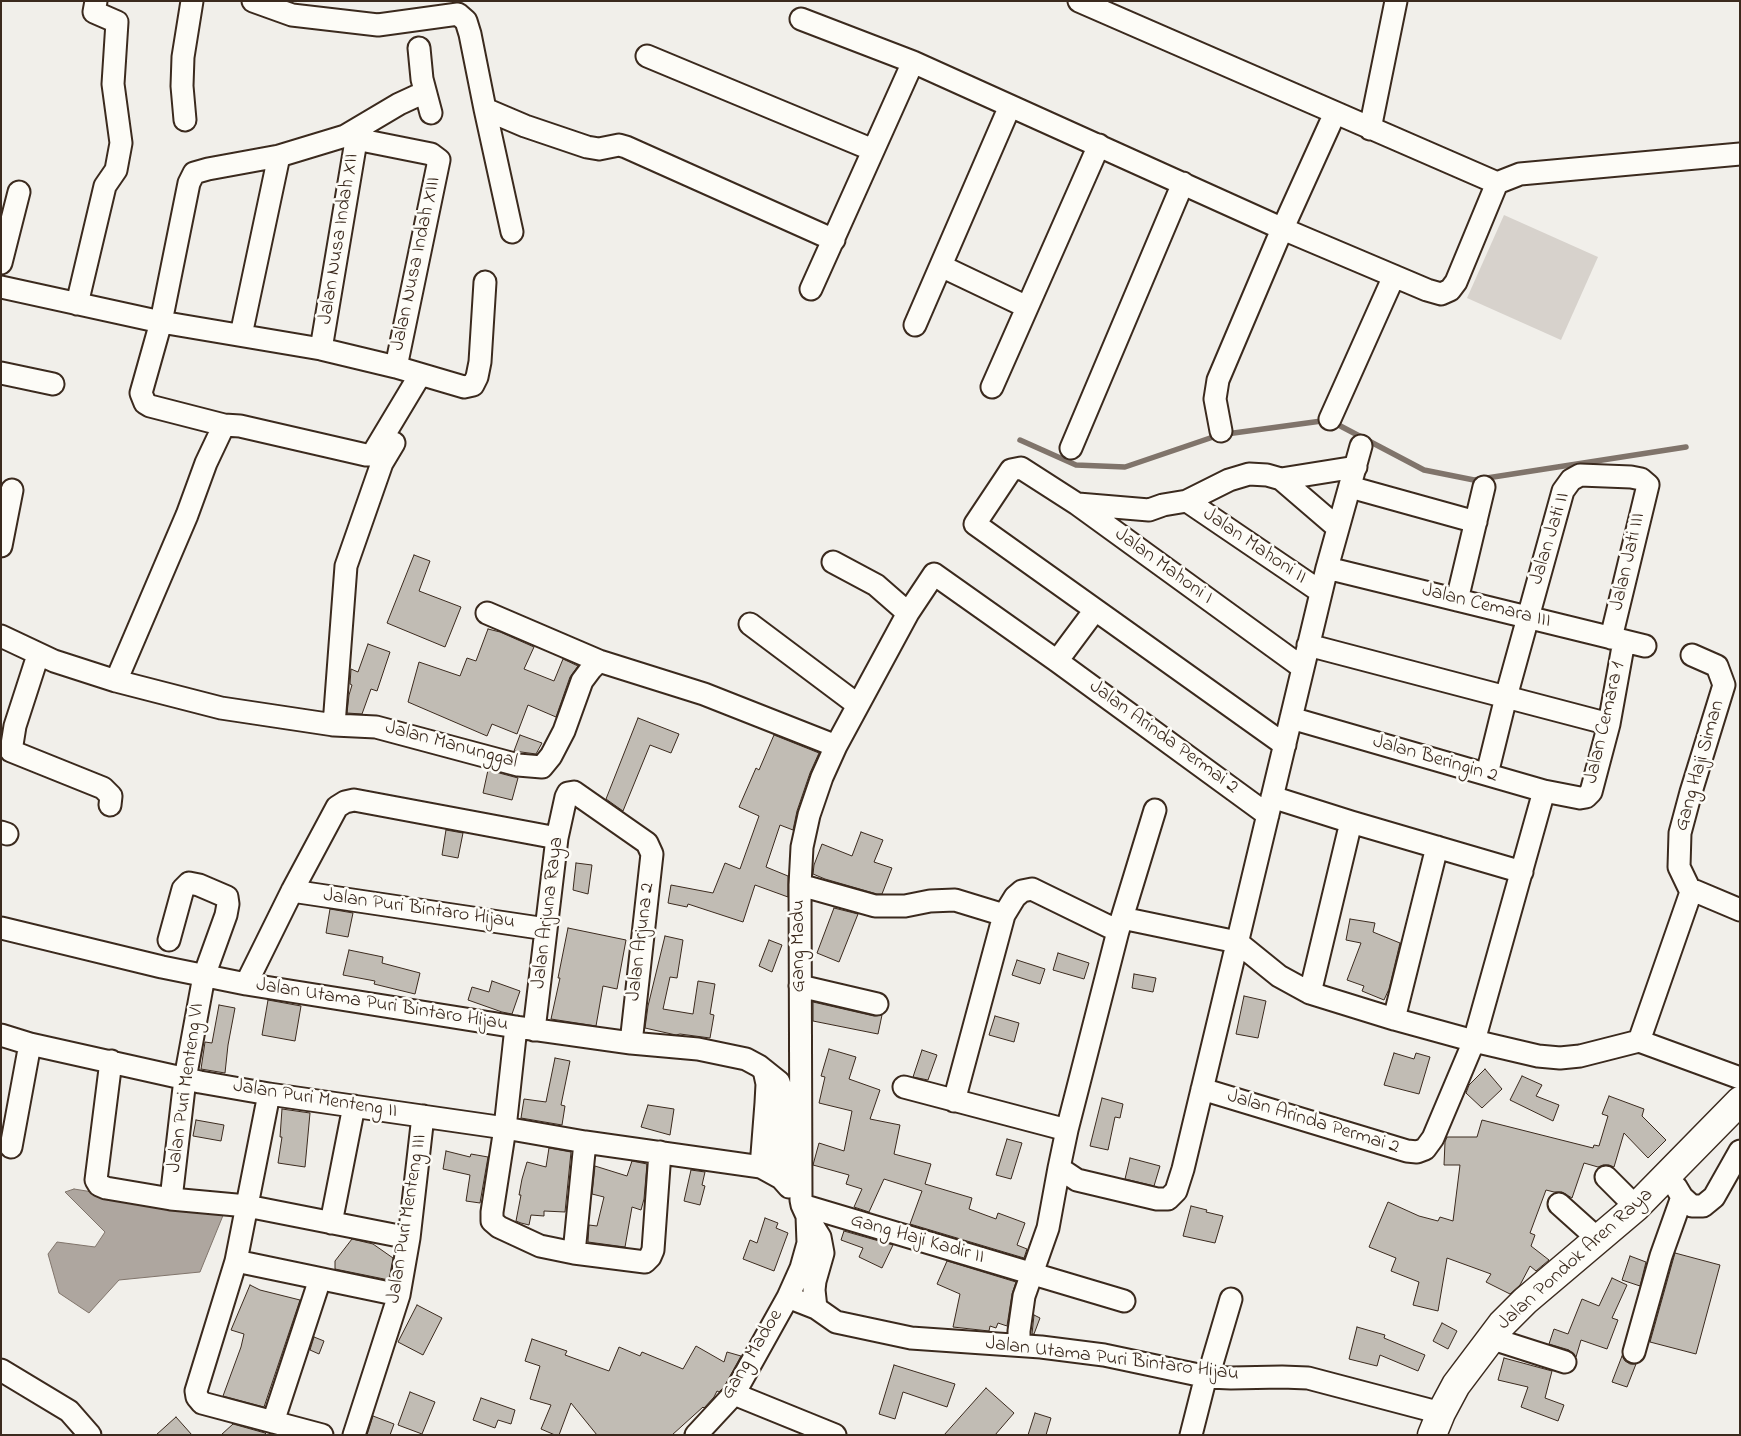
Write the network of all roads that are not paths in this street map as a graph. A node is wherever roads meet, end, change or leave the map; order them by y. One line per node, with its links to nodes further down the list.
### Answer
1 (96, 1): 35 (street)
2 (192, 1): 16 (street)
3 (253, 1): 6 (street)
4 (1079, 1): 15 (street)
5 (1396, 1): 17 (street)
6 (463, 10): 13 (street)
7 (801, 19): 10 (street)
8 (419, 48): 11 (street)
9 (647, 56): 20 (street)
10 (913, 62): 12 (street); 20 (street)
11 (425, 92): 14 (street); 18 (street)
12 (1010, 106): 19 (street); 30 (street)
13 (485, 110): 27 (street); 28 (street)
14 (431, 113)
15 (1336, 113): 17 (street); 26 (street)
16 (185, 120)
17 (1370, 129): 23 (street)
18 (357, 134): 22 (street); 40 (street, Jalan Nusa Indah XII); 41 (street, Jalan Nusa Indah XIII)
19 (1099, 146): 24 (street); 36 (street)
20 (873, 150): 28 (street)
21 (1740, 154): 23 (street)
22 (279, 156): 37 (street); 39 (street)
23 (1497, 183): 31 (street)
24 (1183, 184): 26 (street); 51 (street)
25 (19, 192): 29 (street)
26 (1283, 229): 31 (street); 49 (street)
27 (512, 232)
28 (834, 240): 34 (street)
29 (1, 263)
30 (941, 266): 36 (street); 38 (street)
31 (1394, 276): 47 (street)
32 (485, 282): 43 (street)
33 (1, 287): 35 (street)
34 (811, 289)
35 (77, 304): 37 (street)
36 (1027, 307): 45 (street)
37 (161, 322): 39 (street); 48 (street)
38 (915, 325)
39 (241, 335): 40 (street)
40 (321, 350): 41 (street)
41 (396, 367): 43 (street)
42 (1, 373): 44 (street)
43 (420, 375): 46 (street)
44 (53, 384)
45 (992, 386)
46 (397, 413): 48 (street); 86 (street)
47 (1330, 419)
48 (224, 425): 82 (street)
49 (1221, 431)
50 (1362, 446): 52 (street, Jalan Arinda Permai 2)
51 (1071, 448)
52 (1356, 467): 53 (street); 55 (street, Jalan Arinda Permai 2)
53 (1281, 479): 58 (street); 61 (street)
54 (1648, 485): 71 (street, Jalan Jati II); 74 (street, Jalan Jati III)
55 (1350, 487): 60 (street); 61 (street, Jalan Arinda Permai 2)
56 (1484, 487): 60 (street)
57 (12, 490): 62 (street)
58 (1187, 501): 59 (street); 66 (street, Jalan Mahoni II)
59 (1077, 504): 68 (street, Jalan Mahoni I); 81 (street, Jalan Mahoni I)
60 (1476, 522): 67 (street)
61 (1338, 528): 64 (street, Jalan Arinda Permai 2)
62 (1, 546)
63 (833, 562): 70 (street)
64 (1327, 568): 66 (street, Jalan Arinda Permai 2); 67 (street, Jalan Cemara III)
65 (941, 579): 70 (street, Gang Madu); 80 (street, Jalan Arinda Permai 2)
66 (1321, 592): 75 (street, Jalan Arinda Permai 2)
67 (1457, 600): 71 (street, Jalan Cemara III)
68 (1095, 610): 80 (street); 88 (street)
69 (487, 613): 79 (street)
70 (908, 613): 84 (street, Gang Madu)
71 (1528, 618): 74 (street, Jalan Cemara III); 83 (street)
72 (750, 624): 84 (street)
73 (1, 636): 77 (street, Jalan Manunggal)
74 (1618, 640): 76 (street, Jalan Cemara III); 87 (street, Jalan Cemara 1)
75 (1308, 645): 81 (street, Jalan Arinda Permai 2); 83 (street)
76 (1645, 646)
77 (38, 655): 82 (street, Jalan Manunggal); 90 (street)
78 (1692, 655): 104 (street, Gang Haji Siman)
79 (599, 661): 86 (street, Jalan Manunggal); 89 (street)
80 (1057, 661): 95 (street, Jalan Arinda Permai 2)
81 (1303, 668): 85 (street, Jalan Arinda Permai 2)
82 (116, 681): 86 (street, Jalan Manunggal)
83 (1506, 697): 87 (street); 91 (street)
84 (858, 705): 89 (street, Gang Madu)
85 (1291, 718): 88 (street, Jalan Arinda Permai 2); 91 (street, Jalan Beringin 2)
86 (334, 724)
87 (1609, 724): 93 (street, Jalan Cemara 1)
88 (1284, 745): 95 (street, Jalan Arinda Permai 2)
89 (836, 746): 102 (street, Gang Madu)
90 (6, 751): 94 (street)
91 (1487, 774): 92 (street, Jalan Beringin 2)
92 (1544, 791): 93 (street, Jalan Beringin 2); 101 (street, Jalan Arinda Permai 2)
93 (1580, 798)
94 (110, 805)
95 (1270, 806): 97 (street, Jalan Arinda Permai 2); 111 (street, Jalan Arinda Permai 2)
96 (1155, 810): 107 (street)
97 (1352, 822): 100 (street, Jalan Arinda Permai 2); 115 (street)
98 (557, 838): 99 (street, Jalan Arjuna Raya); 103 (street, Jalan Puri Bintaro Hijau); 109 (street, Jalan Arjuna Raya)
99 (647, 843): 122 (street, Jalan Arjuna 2)
100 (1437, 847): 101 (street, Jalan Arinda Permai 2); 117 (street)
101 (1522, 872): 120 (street, Jalan Arinda Permai 2)
102 (800, 885): 106 (street); 114 (street, Gang Madu)
103 (292, 891): 109 (street, Jalan Puri Bintaro Hijau); 113 (street, Jalan Puri Bintaro Hijau)
104 (1691, 892): 105 (street); 121 (street)
105 (1740, 910)
106 (1004, 915): 107 (street); 131 (street)
107 (1120, 925): 111 (street); 136 (street)
108 (1, 928): 112 (street, Jalan Utama Puri Bintaro Hijau)
109 (546, 929): 118 (street, Jalan Arjuna Raya)
110 (169, 940): 112 (street, Jalan Puri Menteng VI)
111 (1237, 942): 115 (street); 129 (street, Jalan Arinda Permai 2)
112 (204, 976): 113 (street, Jalan Utama Puri Bintaro Hijau); 127 (street, Jalan Puri Menteng VI)
113 (246, 984): 118 (street, Jalan Utama Puri Bintaro Hijau)
114 (800, 986): 116 (street); 149 (street, Gang Madu)
115 (1310, 993): 117 (street)
116 (877, 1004)
117 (1394, 1020): 120 (street)
118 (525, 1029): 122 (street, Jalan Utama Puri Bintaro Hijau); 135 (street, Jalan Arjuna Raya)
119 (1, 1035): 123 (street, Jalan Puri Menteng II)
120 (1474, 1041): 121 (street); 129 (street, Jalan Arinda Permai 2)
121 (1639, 1041): 126 (street)
122 (631, 1043): 125 (street, Jalan Utama Puri Bintaro Hijau)
123 (30, 1044): 124 (street, Jalan Puri Menteng II); 138 (street)
124 (111, 1061): 127 (street, Jalan Puri Menteng II); 146 (street)
125 (764, 1070): 141 (street); 144 (street, Jalan Utama Puri Bintaro Hijau)
126 (1740, 1078)
127 (185, 1079): 130 (street, Jalan Puri Menteng II); 146 (street, Jalan Puri Menteng VI)
128 (904, 1087): 131 (street)
129 (1202, 1089): 142 (street, Jalan Arinda Permai 2)
130 (269, 1094): 133 (street, Jalan Puri Menteng II); 148 (street)
131 (954, 1101): 136 (street)
132 (1740, 1101): 145 (main road, Jalan Pondok Aren Raya)
133 (354, 1106): 134 (street, Jalan Puri Menteng II); 151 (street)
134 (424, 1116): 135 (street, Jalan Puri Menteng II); 152 (street, Jalan Puri Menteng III)
135 (505, 1128): 137 (street, Jalan Puri Menteng II); 154 (street, Jalan Arjuna Raya)
136 (1067, 1130): 142 (street)
137 (585, 1142): 140 (street, Jalan Puri Menteng II); 154 (street)
138 (11, 1147)
139 (1740, 1151): 145 (street)
140 (660, 1152): 141 (street, Jalan Puri Menteng II); 154 (street)
141 (761, 1167): 144 (street)
142 (1059, 1168): 156 (street)
143 (1606, 1177): 150 (street)
144 (781, 1178): 149 (street)
145 (1675, 1186): 150 (main road, Jalan Pondok Aren Raya); 165 (street)
146 (171, 1199): 148 (street)
147 (1559, 1204): 153 (street)
148 (247, 1206): 151 (street); 155 (street)
149 (803, 1207): 156 (street, Gang Haji Kadir II); 159 (street, Gang Madu); 162 (street)
150 (1636, 1207): 153 (main road, Jalan Pondok Aren Raya)
151 (331, 1223): 152 (street)
152 (409, 1238): 158 (street, Jalan Puri Menteng III)
153 (1598, 1239): 163 (main road, Jalan Pondok Aren Raya)
154 (574, 1253)
155 (236, 1261): 157 (street); 170 (street)
156 (1032, 1274): 161 (street, Gang Haji Kadir II); 164 (street)
157 (320, 1279): 158 (street); 170 (street)
158 (399, 1295): 174 (street, Jalan Puri Menteng III)
159 (788, 1297): 162 (street, Jalan Utama Puri Bintaro Hijau); 169 (street, Gang Madoe)
160 (1231, 1299): 168 (street)
161 (1124, 1301)
162 (816, 1308): 164 (street, Jalan Utama Puri Bintaro Hijau)
163 (1490, 1338): 166 (street); 171 (main road, Jalan Pondok Aren Raya)
164 (1019, 1345): 168 (street, Jalan Utama Puri Bintaro Hijau)
165 (1634, 1352)
166 (1565, 1362)
167 (1, 1370): 172 (street)
168 (1207, 1376): 171 (street, Jalan Utama Puri Bintaro Hijau); 177 (street)
169 (734, 1394): 175 (street, Gang Madoe); 176 (street)
170 (273, 1422): 173 (street)
171 (1436, 1424)
172 (90, 1435)
173 (322, 1435)
174 (354, 1435)
175 (696, 1435)
176 (835, 1435)
177 (1191, 1435)

